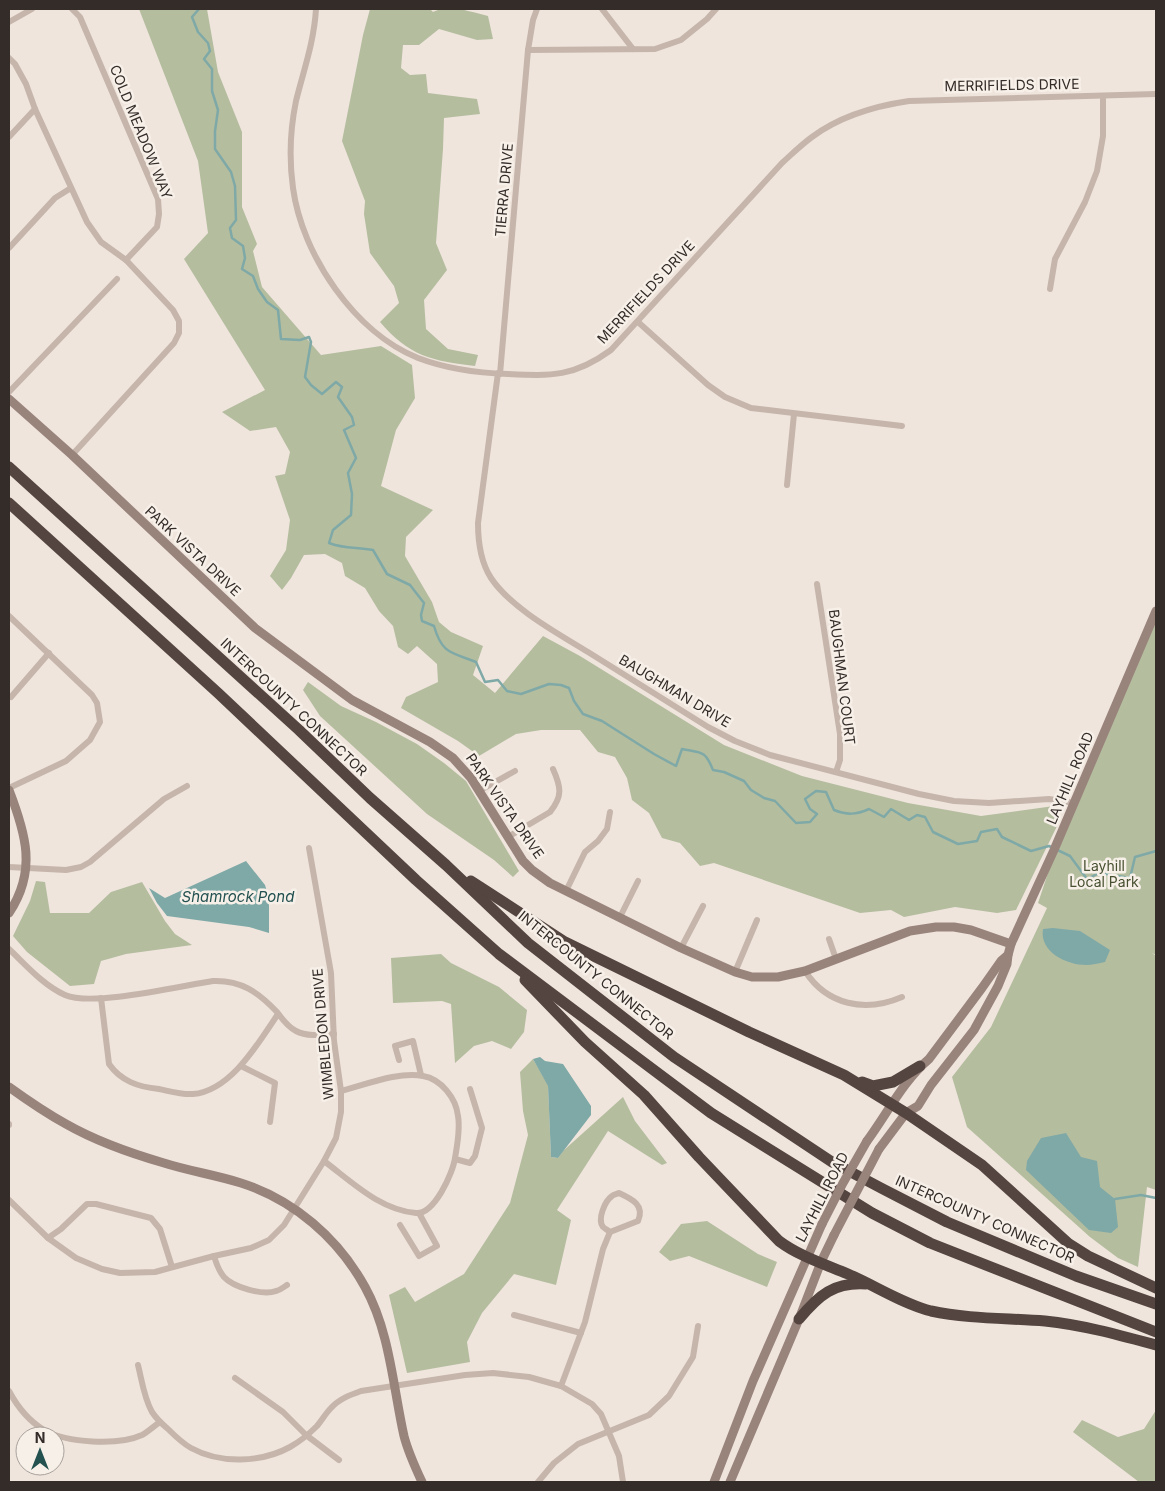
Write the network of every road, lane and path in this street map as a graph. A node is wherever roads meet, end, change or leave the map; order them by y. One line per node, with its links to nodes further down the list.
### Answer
1 (32, 9): 7 (street)
2 (72, 9): 17 (street, COLD MEADOW WAY)
3 (316, 9): 21 (street, MERRIFIELDS DRIVE)
4 (537, 9): 9 (street, TIERRA DRIVE)
5 (602, 9): 8 (street)
6 (716, 9): 8 (street)
7 (9, 22)
8 (633, 49): 9 (street)
9 (528, 50): 21 (street, TIERRA DRIVE)
10 (9, 58): 13 (street)
11 (1156, 94): 12 (street, MERRIFIELDS DRIVE)
12 (1104, 96): 19 (street); 20 (street, MERRIFIELDS DRIVE)
13 (35, 109): 14 (street); 15 (street)
14 (9, 137)
15 (71, 188): 16 (street); 17 (street)
16 (9, 248)
17 (126, 260): 26 (street)
18 (117, 279): 22 (street)
19 (1050, 290)
20 (638, 322): 21 (street, MERRIFIELDS DRIVE); 24 (street)
21 (499, 373): 37 (street, BAUGHMAN DRIVE)
22 (9, 392)
23 (9, 398): 26 (street, PARK VISTA DRIVE)
24 (794, 414): 25 (street); 28 (street)
25 (902, 426)
26 (72, 454): 40 (street, PARK VISTA DRIVE)
27 (9, 467): 45 (highway, INTERCOUNTY CONNECTOR)
28 (787, 485)
29 (9, 503): 58 (highway)
30 (817, 584): 37 (street, BAUGHMAN COURT)
31 (1156, 611): 41 (street, LAYHILL ROAD)
32 (9, 616): 33 (street)
33 (49, 653): 34 (street); 39 (street)
34 (11, 697)
35 (554, 769): 43 (street)
36 (515, 771): 40 (street)
37 (836, 772): 41 (street, BAUGHMAN DRIVE)
38 (187, 786): 47 (street)
39 (9, 789): 47 (street)
40 (479, 791): 43 (street, PARK VISTA DRIVE)
41 (1074, 803): 55 (street, LAYHILL ROAD)
42 (610, 812): 49 (street)
43 (508, 837): 49 (street, PARK VISTA DRIVE)
44 (309, 848): 66 (street, WIMBLEDON DRIVE)
45 (446, 865): 71 (highway); 93 (highway, INTERCOUNTY CONNECTOR)
46 (9, 867): 47 (street)
47 (27, 867): 51 (street)
48 (638, 881): 52 (street)
49 (566, 891): 52 (street, PARK VISTA DRIVE)
50 (703, 906): 56 (street)
51 (9, 913)
52 (620, 917): 56 (street, PARK VISTA DRIVE)
53 (757, 920): 62 (street)
54 (829, 939): 60 (street)
55 (1011, 944): 59 (street, LAYHILL ROAD); 60 (street, PARK VISTA DRIVE)
56 (681, 948): 62 (street, PARK VISTA DRIVE)
57 (9, 949): 64 (street)
58 (499, 954): 87 (highway); 97 (highway)
59 (1008, 955): 69 (street, LAYHILL ROAD); 76 (street, LAYHILL ROAD)
60 (836, 959): 61 (street, PARK VISTA DRIVE)
61 (804, 971): 62 (street, PARK VISTA DRIVE); 63 (street)
62 (735, 972)
63 (902, 997)
64 (101, 998): 65 (street); 68 (street)
65 (278, 1014): 66 (street); 68 (street)
66 (334, 1034): 74 (street, WIMBLEDON DRIVE)
67 (399, 1060): 70 (street)
68 (241, 1066): 77 (street)
69 (920, 1066): 71 (highway); 75 (street, LAYHILL ROAD)
70 (421, 1075): 74 (street); 78 (street)
71 (844, 1075): 75 (highway)
72 (9, 1087): 81 (street)
73 (470, 1089): 78 (street)
74 (341, 1092): 79 (street, WIMBLEDON DRIVE)
75 (892, 1104): 76 (highway); 87 (street, LAYHILL ROAD, bridge)
76 (906, 1113): 88 (street, LAYHILL ROAD, bridge); 92 (highway)
77 (270, 1122)
78 (455, 1159): 82 (street)
79 (324, 1161): 81 (street, WIMBLEDON DRIVE); 82 (street)
80 (9, 1200): 85 (street, WIMBLEDON DRIVE)
81 (295, 1209): 86 (street, WIMBLEDON DRIVE); 102 (street)
82 (419, 1213): 83 (street)
83 (400, 1225)
84 (610, 1232): 84 (street); 98 (street)
85 (48, 1238): 89 (street, WIMBLEDON DRIVE); 89 (street)
86 (214, 1256): 89 (street, WIMBLEDON DRIVE); 91 (street)
87 (808, 1257): 88 (highway); 112 (street, LAYHILL ROAD)
88 (821, 1262): 90 (highway); 95 (street, LAYHILL ROAD)
89 (172, 1267)
90 (872, 1284): 95 (highway); 99 (highway)
91 (287, 1286)
92 (1156, 1288)
93 (1156, 1304)
94 (514, 1315): 98 (street)
95 (799, 1319): 113 (street, LAYHILL ROAD)
96 (698, 1326): 106 (street)
97 (1156, 1332)
98 (581, 1333): 103 (street)
99 (1156, 1345)
100 (138, 1365): 105 (street)
101 (235, 1378): 107 (street)
102 (394, 1386): 103 (street); 107 (street); 109 (street)
103 (561, 1386): 106 (street)
104 (9, 1391): 105 (street)
105 (160, 1422): 107 (street)
106 (609, 1430): 110 (street); 111 (street)
107 (306, 1435): 108 (street)
108 (339, 1460)
109 (422, 1482)
110 (538, 1482)
111 (622, 1482)
112 (714, 1482)
113 (730, 1482)

